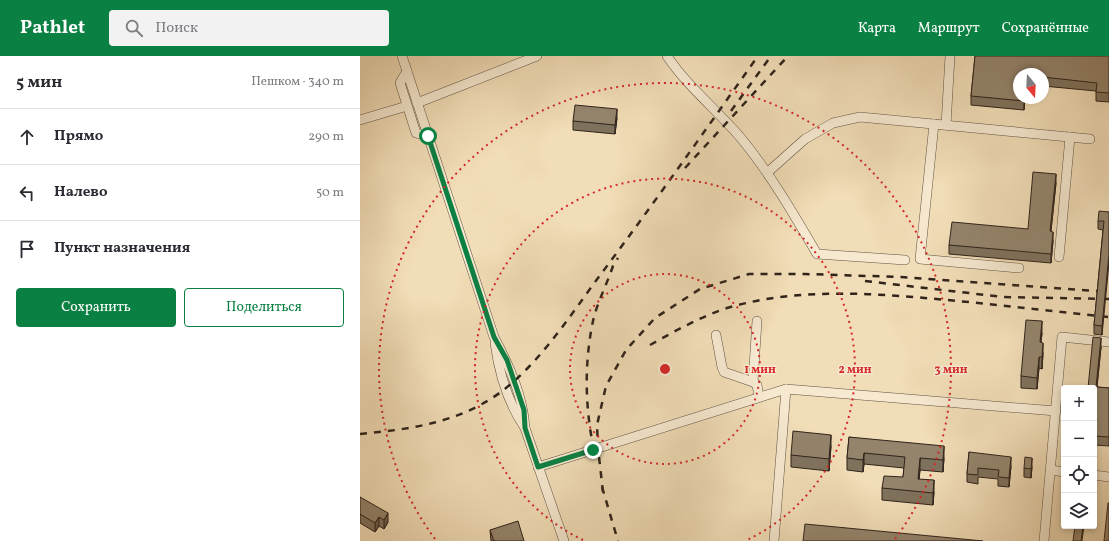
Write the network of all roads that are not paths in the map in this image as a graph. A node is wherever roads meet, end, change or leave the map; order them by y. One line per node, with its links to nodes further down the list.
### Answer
1 (402, 56): 5 (street)
2 (537, 56): 6 (street)
3 (667, 56): 14 (street)
4 (950, 56): 10 (street)
5 (407, 71): 6 (street); 7 (street)
6 (417, 103): 11 (street)
7 (407, 106): 8 (street); 11 (street)
8 (360, 120)
9 (934, 124): 10 (street); 14 (street); 17 (street)
10 (946, 125): 12 (street)
11 (428, 136): 25 (street)
12 (1070, 137): 13 (street); 15 (street)
13 (1090, 139)
14 (768, 172): 16 (street)
15 (1059, 257)
16 (905, 260)
17 (1019, 268)
18 (757, 321): 21 (street)
19 (716, 335): 21 (street)
20 (1109, 342): 24 (street)
21 (753, 382): 23 (street)
22 (786, 389): 23 (street); 24 (street); 31 (street)
23 (759, 397): 25 (street)
24 (1056, 411): 26 (street)
25 (538, 467): 30 (street)
26 (1051, 470): 27 (street); 32 (street)
27 (1061, 472)
28 (1097, 475): 29 (street)
29 (1109, 476)
30 (564, 541)
31 (774, 541)
32 (1044, 541)

